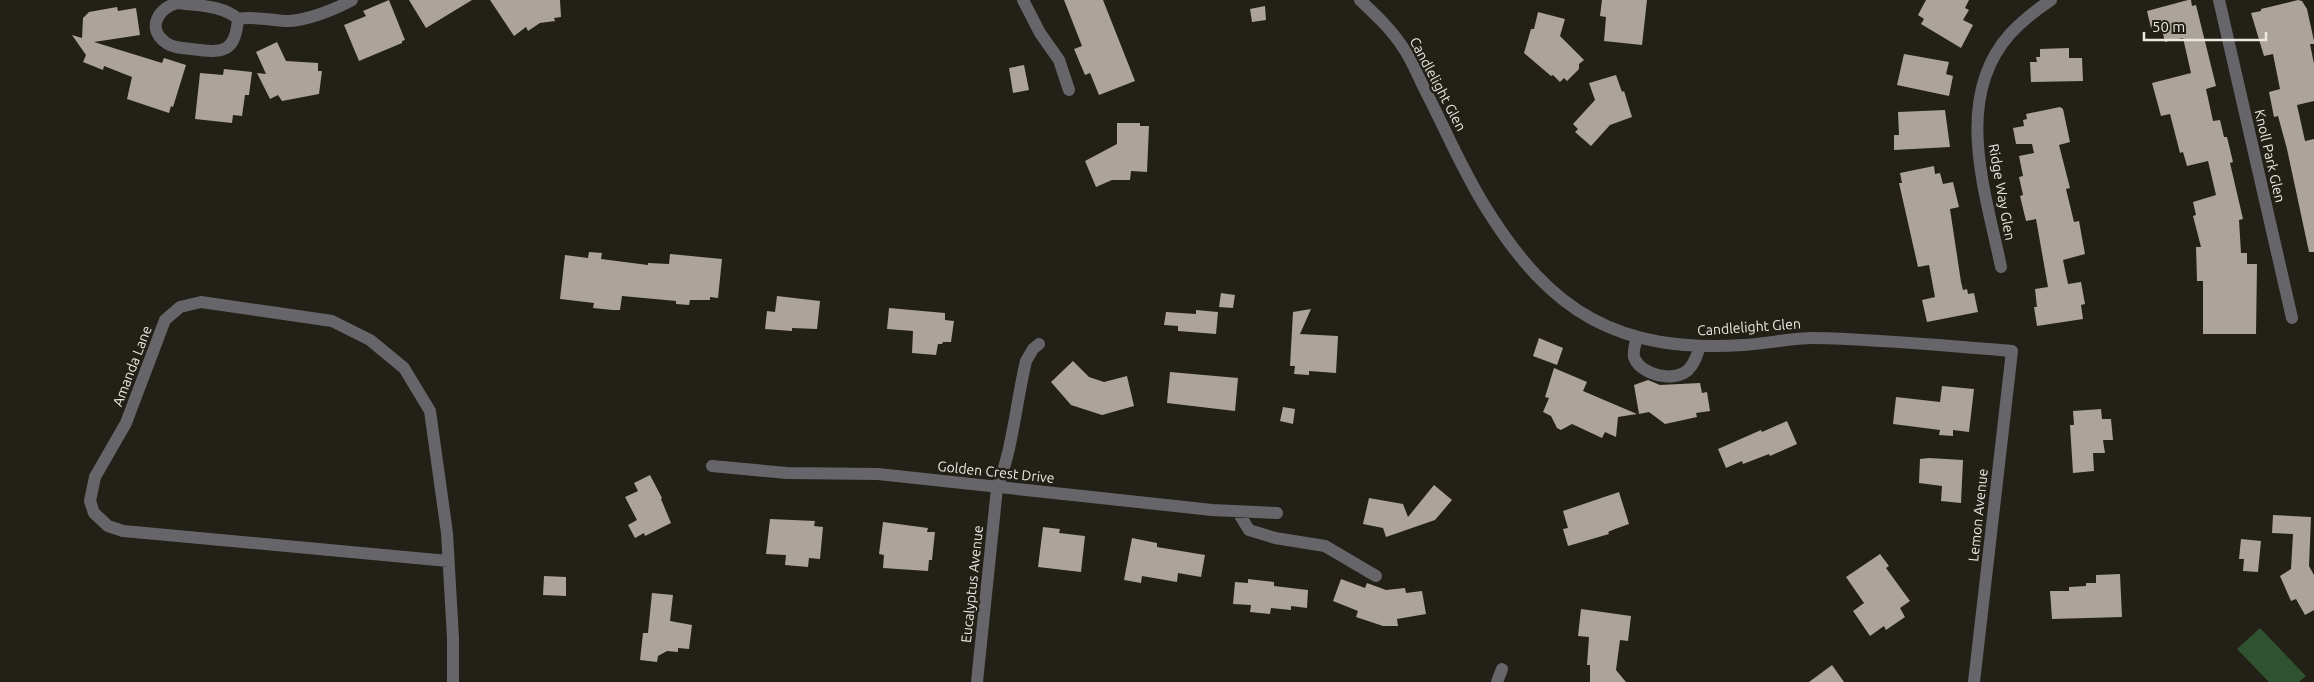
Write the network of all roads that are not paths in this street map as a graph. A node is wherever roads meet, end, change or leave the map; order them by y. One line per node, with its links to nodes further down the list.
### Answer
1 (352, 0): 6 (street)
2 (1023, 0): 7 (street)
3 (1360, 0): 10 (street, Candlelight Glen)
4 (2051, 0): 8 (street, Ridge Way Glen)
5 (2219, 0): 9 (street, Knoll Park Glen)
6 (238, 19): 6 (street)
7 (1069, 90)
8 (2001, 267)
9 (2292, 318)
10 (1636, 338): 12 (street, Candlelight Glen); 12 (street)
11 (1039, 344): 15 (street, Eucalyptus Avenue)
12 (1700, 346): 13 (street, Candlelight Glen)
13 (2012, 351): 24 (street, Lemon Avenue)
14 (712, 466): 15 (street, Golden Crest Drive)
15 (997, 488): 16 (street, Golden Crest Drive); 22 (street, Eucalyptus Avenue)
16 (1238, 512): 17 (street, Golden Crest Drive); 19 (street)
17 (1277, 513)
18 (448, 561): 18 (street, Amanda Lane); 21 (street, Amanda Lane)
19 (1376, 576)
20 (1502, 669): 23 (street)
21 (453, 682)
22 (977, 682)
23 (1497, 682)
24 (1974, 682)

